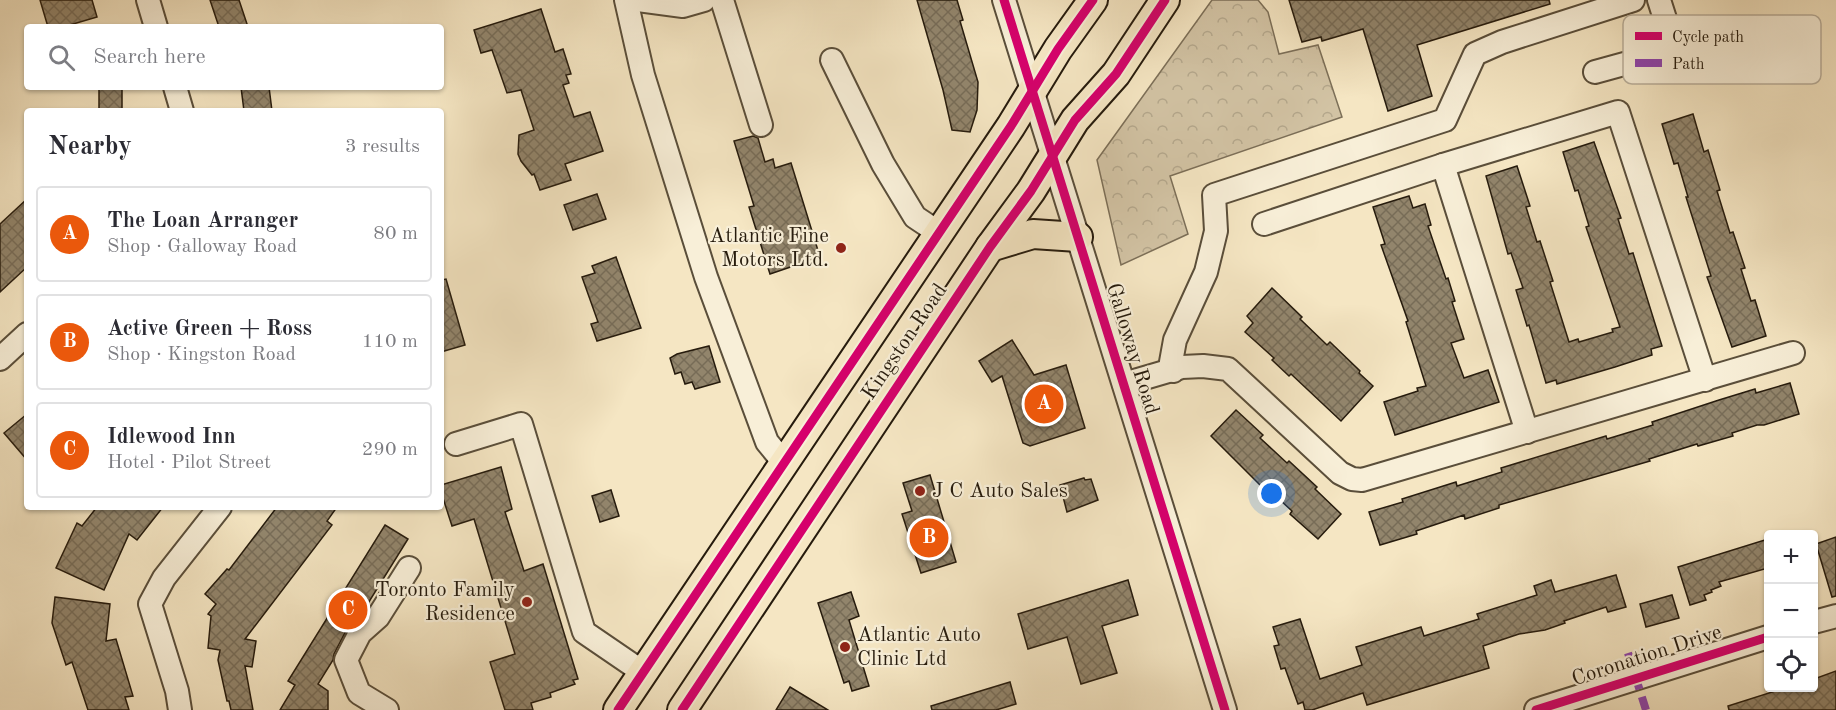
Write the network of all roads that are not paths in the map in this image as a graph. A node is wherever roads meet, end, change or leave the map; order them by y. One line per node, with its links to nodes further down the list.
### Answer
1 (148, 0): 12 (street)
2 (626, 0): 34 (street)
3 (638, 0): 4 (street)
4 (704, 0)
5 (722, 0): 19 (street)
6 (1004, 0): 17 (street, Galloway Road)
7 (1092, 0): 17 (main road, Kingston Road)
8 (1165, 0): 20 (main road, Kingston Road)
9 (1633, 0): 29 (street)
10 (1659, 0): 11 (street)
11 (1664, 15)
12 (155, 24)
13 (832, 60): 23 (street)
14 (1623, 64): 15 (street)
15 (1595, 72)
16 (176, 90): 18 (street)
17 (1033, 93): 20 (street, Galloway Road); 23 (main road, Kingston Road)
18 (181, 108)
19 (761, 125)
20 (1053, 153): 24 (street, Galloway Road); 25 (main road, Kingston Road)
21 (1443, 165): 22 (street); 30 (street); 32 (street)
22 (1264, 224)
23 (939, 233): 34 (main road, Kingston Road)
24 (1078, 237): 25 (main road); 31 (street, Galloway Road)
25 (990, 247): 44 (main road, Kingston Road)
26 (24, 337): 28 (street)
27 (1793, 352): 30 (street)
28 (0, 358)
29 (1173, 371): 31 (street); 32 (street)
30 (1705, 380): 32 (street)
31 (1124, 384): 45 (street, Galloway Road)
32 (1527, 432)
33 (456, 444): 40 (street)
34 (785, 464): 40 (main road, Kingston Road)
35 (218, 510): 41 (street)
36 (409, 568): 42 (street)
37 (1836, 616): 38 (street)
38 (1818, 621)
39 (1765, 638): 46 (street, Coronation Drive)
40 (644, 673): 43 (main road, Kingston Road)
41 (180, 710)
42 (387, 710)
43 (618, 710)
44 (682, 710)
45 (1225, 710)
46 (1536, 710)

